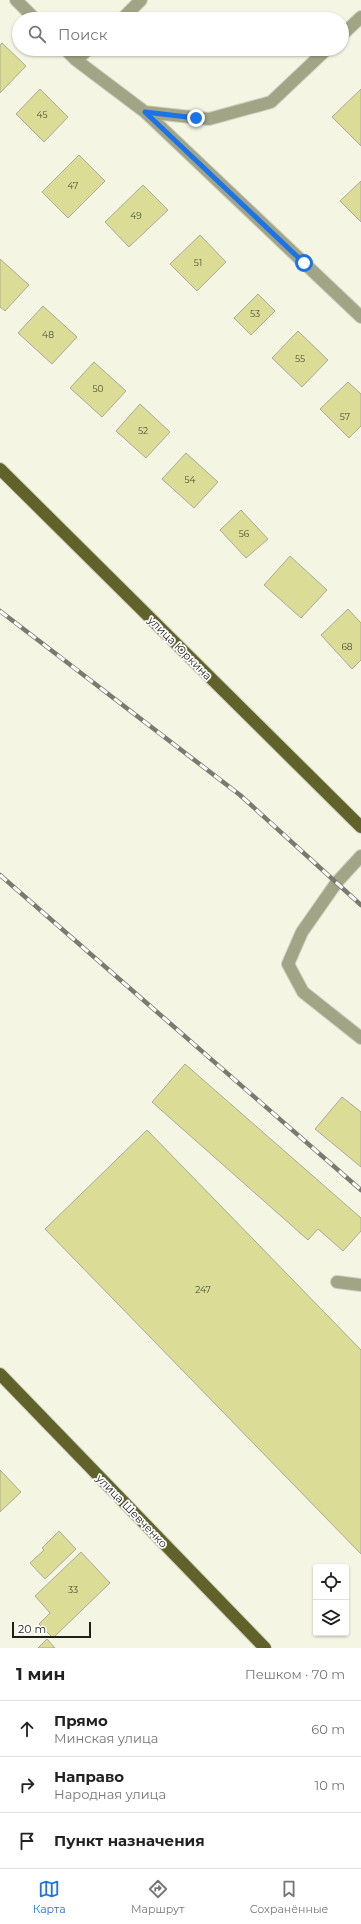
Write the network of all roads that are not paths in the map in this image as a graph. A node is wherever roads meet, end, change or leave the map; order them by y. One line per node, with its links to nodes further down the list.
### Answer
1 (16, 0): 3 (street)
2 (141, 0): 4 (street)
3 (28, 12)
4 (129, 12)
5 (361, 17): 6 (street)
6 (349, 28)
7 (72, 56): 10 (street)
8 (81, 56): 10 (street)
9 (320, 56): 11 (street)
10 (76, 60): 11 (street)
11 (145, 112): 12 (street)
12 (361, 317)
13 (0, 469): 14 (main road, улица Юркина)
14 (361, 827)
15 (361, 856): 16 (street)
16 (361, 1038)
17 (337, 1282): 18 (street)
18 (361, 1285)
19 (0, 1374): 20 (main road, улица Шевченко)
20 (264, 1648)

